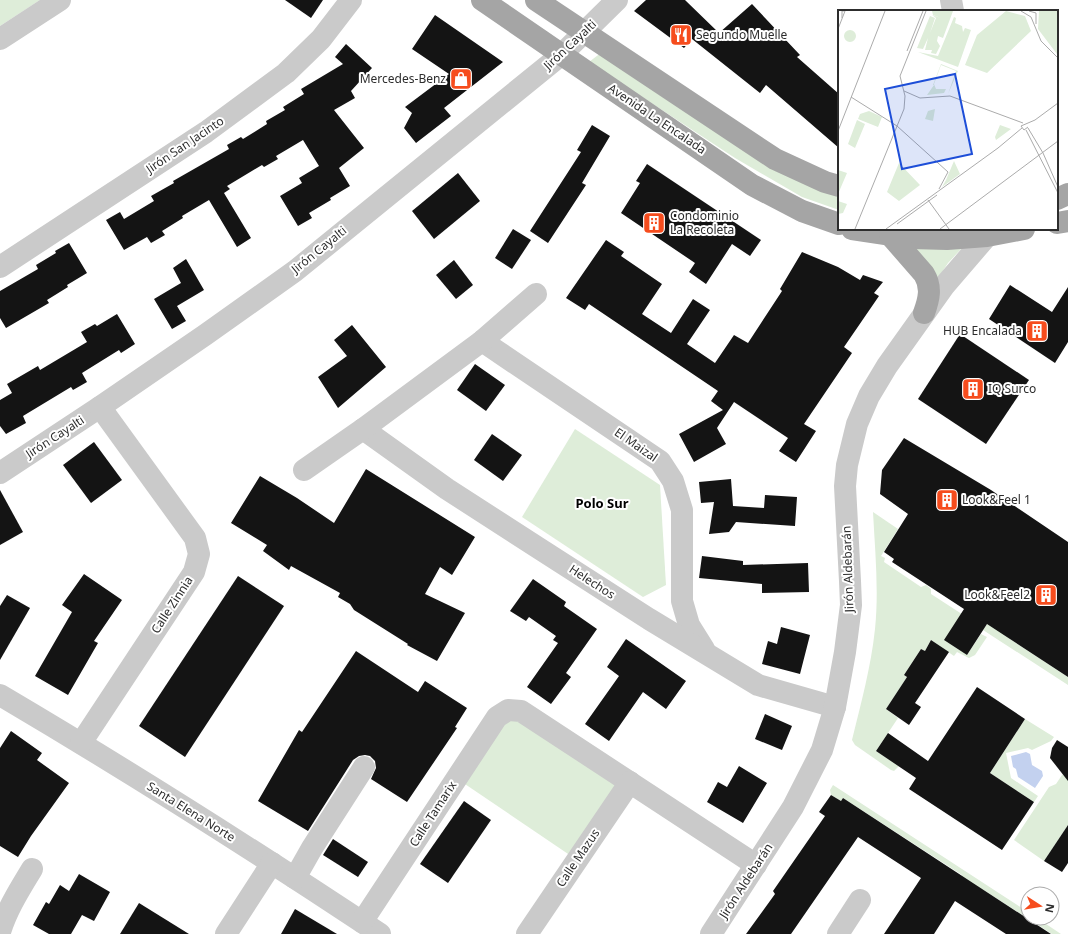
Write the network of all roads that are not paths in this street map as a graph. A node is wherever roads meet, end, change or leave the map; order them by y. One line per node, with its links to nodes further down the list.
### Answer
1 (60, 0): 9 (street)
2 (351, 0): 23 (street, Jirón San Jacinto)
3 (482, 0): 10 (main road, Avenida La Encalada)
4 (536, 0): 8 (main road)
5 (617, 0): 8 (street, Jirón Cayalti)
6 (951, 0): 7 (street)
7 (954, 10)
8 (584, 32): 10 (street, Jirón Cayalti); 11 (main road)
9 (0, 39)
10 (561, 55): 18 (main road, Avenida La Encalada); 27 (street, Jirón Cayalti)
11 (838, 186)
12 (1068, 187): 13 (main road)
13 (1058, 190)
14 (1068, 194): 15 (main road)
15 (1058, 199)
16 (1068, 221): 17 (main road)
17 (1058, 223)
18 (838, 224)
19 (858, 230): 22 (main road)
20 (1016, 230): 21 (main road)
21 (990, 233): 22 (main road); 25 (street, Jirón Aldebarán)
22 (890, 235): 25 (main road)
23 (0, 267)
24 (536, 294): 26 (street)
25 (924, 313): 35 (street, Jirón Aldebarán)
26 (482, 341): 28 (street); 31 (street, El Maizal)
27 (100, 407): 30 (street, Jirón Cayalti); 36 (street, Calle Zinnia)
28 (363, 429): 29 (street); 32 (street, Helechos)
29 (304, 470)
30 (0, 473)
31 (682, 601): 32 (street); 33 (street, El Maizal)
32 (649, 619): 33 (street, Helechos)
33 (707, 654): 35 (street, Helechos)
34 (0, 695): 36 (street, Santa Elena Norte)
35 (835, 708): 40 (street, Jirón Aldebarán)
36 (82, 743): 39 (street, Santa Elena Norte)
37 (364, 766): 42 (street)
38 (630, 782): 40 (street); 44 (street, Calle Tamarix); 48 (street, Calle Mazus)
39 (272, 863): 42 (street, Santa Elena Norte); 46 (street)
40 (756, 865): 49 (street, Jirón Aldebarán)
41 (32, 869): 45 (street)
42 (295, 878): 44 (street, Santa Elena Norte)
43 (860, 900): 50 (street)
44 (362, 922): 47 (street, Santa Elena Norte)
45 (0, 932)
46 (226, 934)
47 (380, 934)
48 (527, 934)
49 (711, 934)
50 (838, 934)

